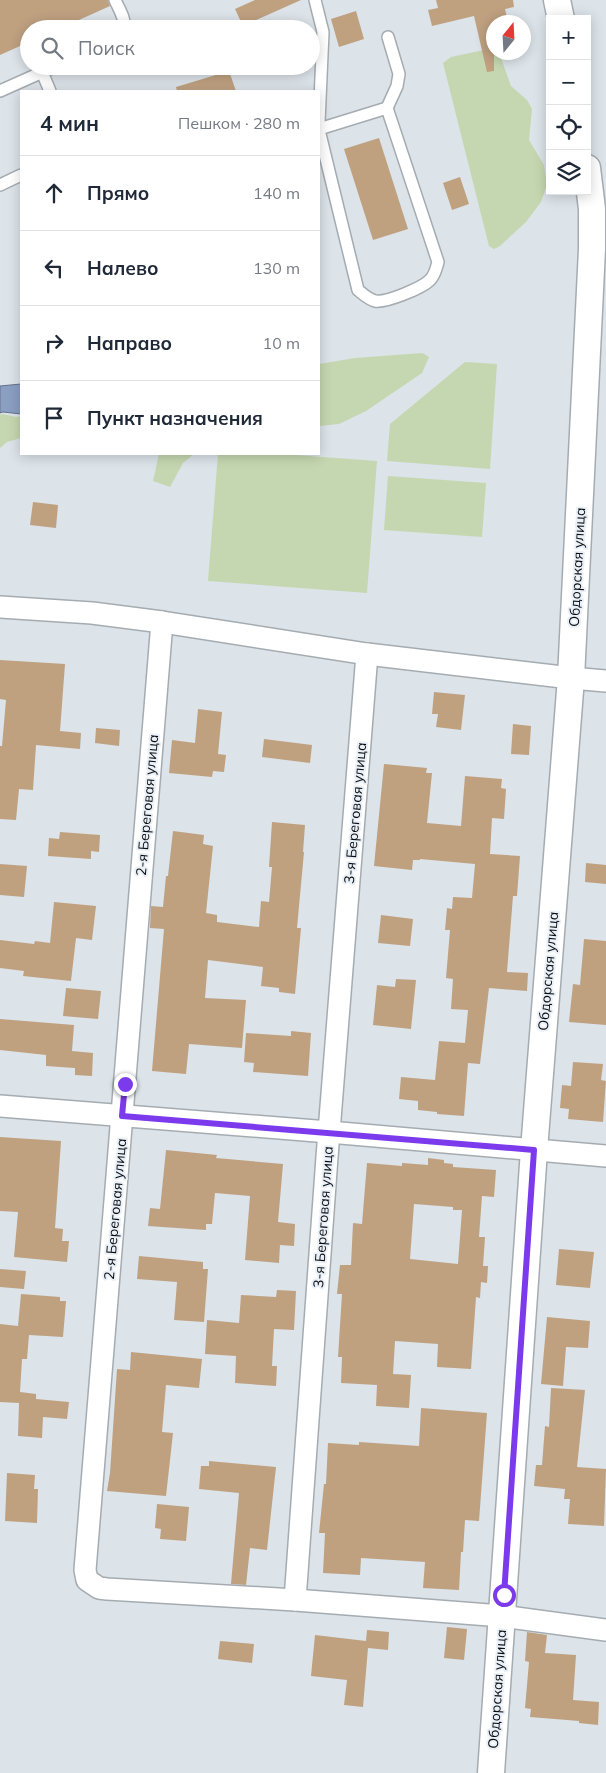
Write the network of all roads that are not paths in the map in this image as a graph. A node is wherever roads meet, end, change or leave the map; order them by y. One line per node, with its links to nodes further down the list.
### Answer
1 (115, 0): 5 (lane)
2 (315, 0): 6 (lane)
3 (557, 0): 4 (street)
4 (560, 15)
5 (124, 20)
6 (320, 20)
7 (320, 20): 13 (lane)
8 (388, 37): 14 (lane)
9 (35, 75): 12 (lane)
10 (43, 75): 11 (lane)
11 (50, 90)
12 (0, 91)
13 (320, 100)
14 (387, 108): 15 (lane); 16 (lane)
15 (320, 130)
16 (320, 134)
17 (20, 175): 19 (lane)
18 (591, 182): 20 (street, Обдорская улица)
19 (0, 184)
20 (599, 209): 24 (street, Обдорская улица)
21 (0, 607): 22 (street)
22 (162, 622): 23 (street); 27 (street, 2-я Береговая улица)
23 (367, 654): 24 (street); 28 (street, 3-я Береговая улица)
24 (571, 678): 25 (street); 29 (street, Обдорская улица)
25 (606, 681)
26 (0, 1106): 27 (street)
27 (122, 1116): 28 (street); 31 (street, 2-я Береговая улица)
28 (329, 1132): 29 (street); 31 (street, 3-я Береговая улица)
29 (534, 1150): 30 (street); 32 (street, Обдорская улица)
30 (606, 1156)
31 (295, 1600): 32 (street)
32 (502, 1616): 33 (street); 34 (street, Обдорская улица)
33 (606, 1630)
34 (491, 1773)

